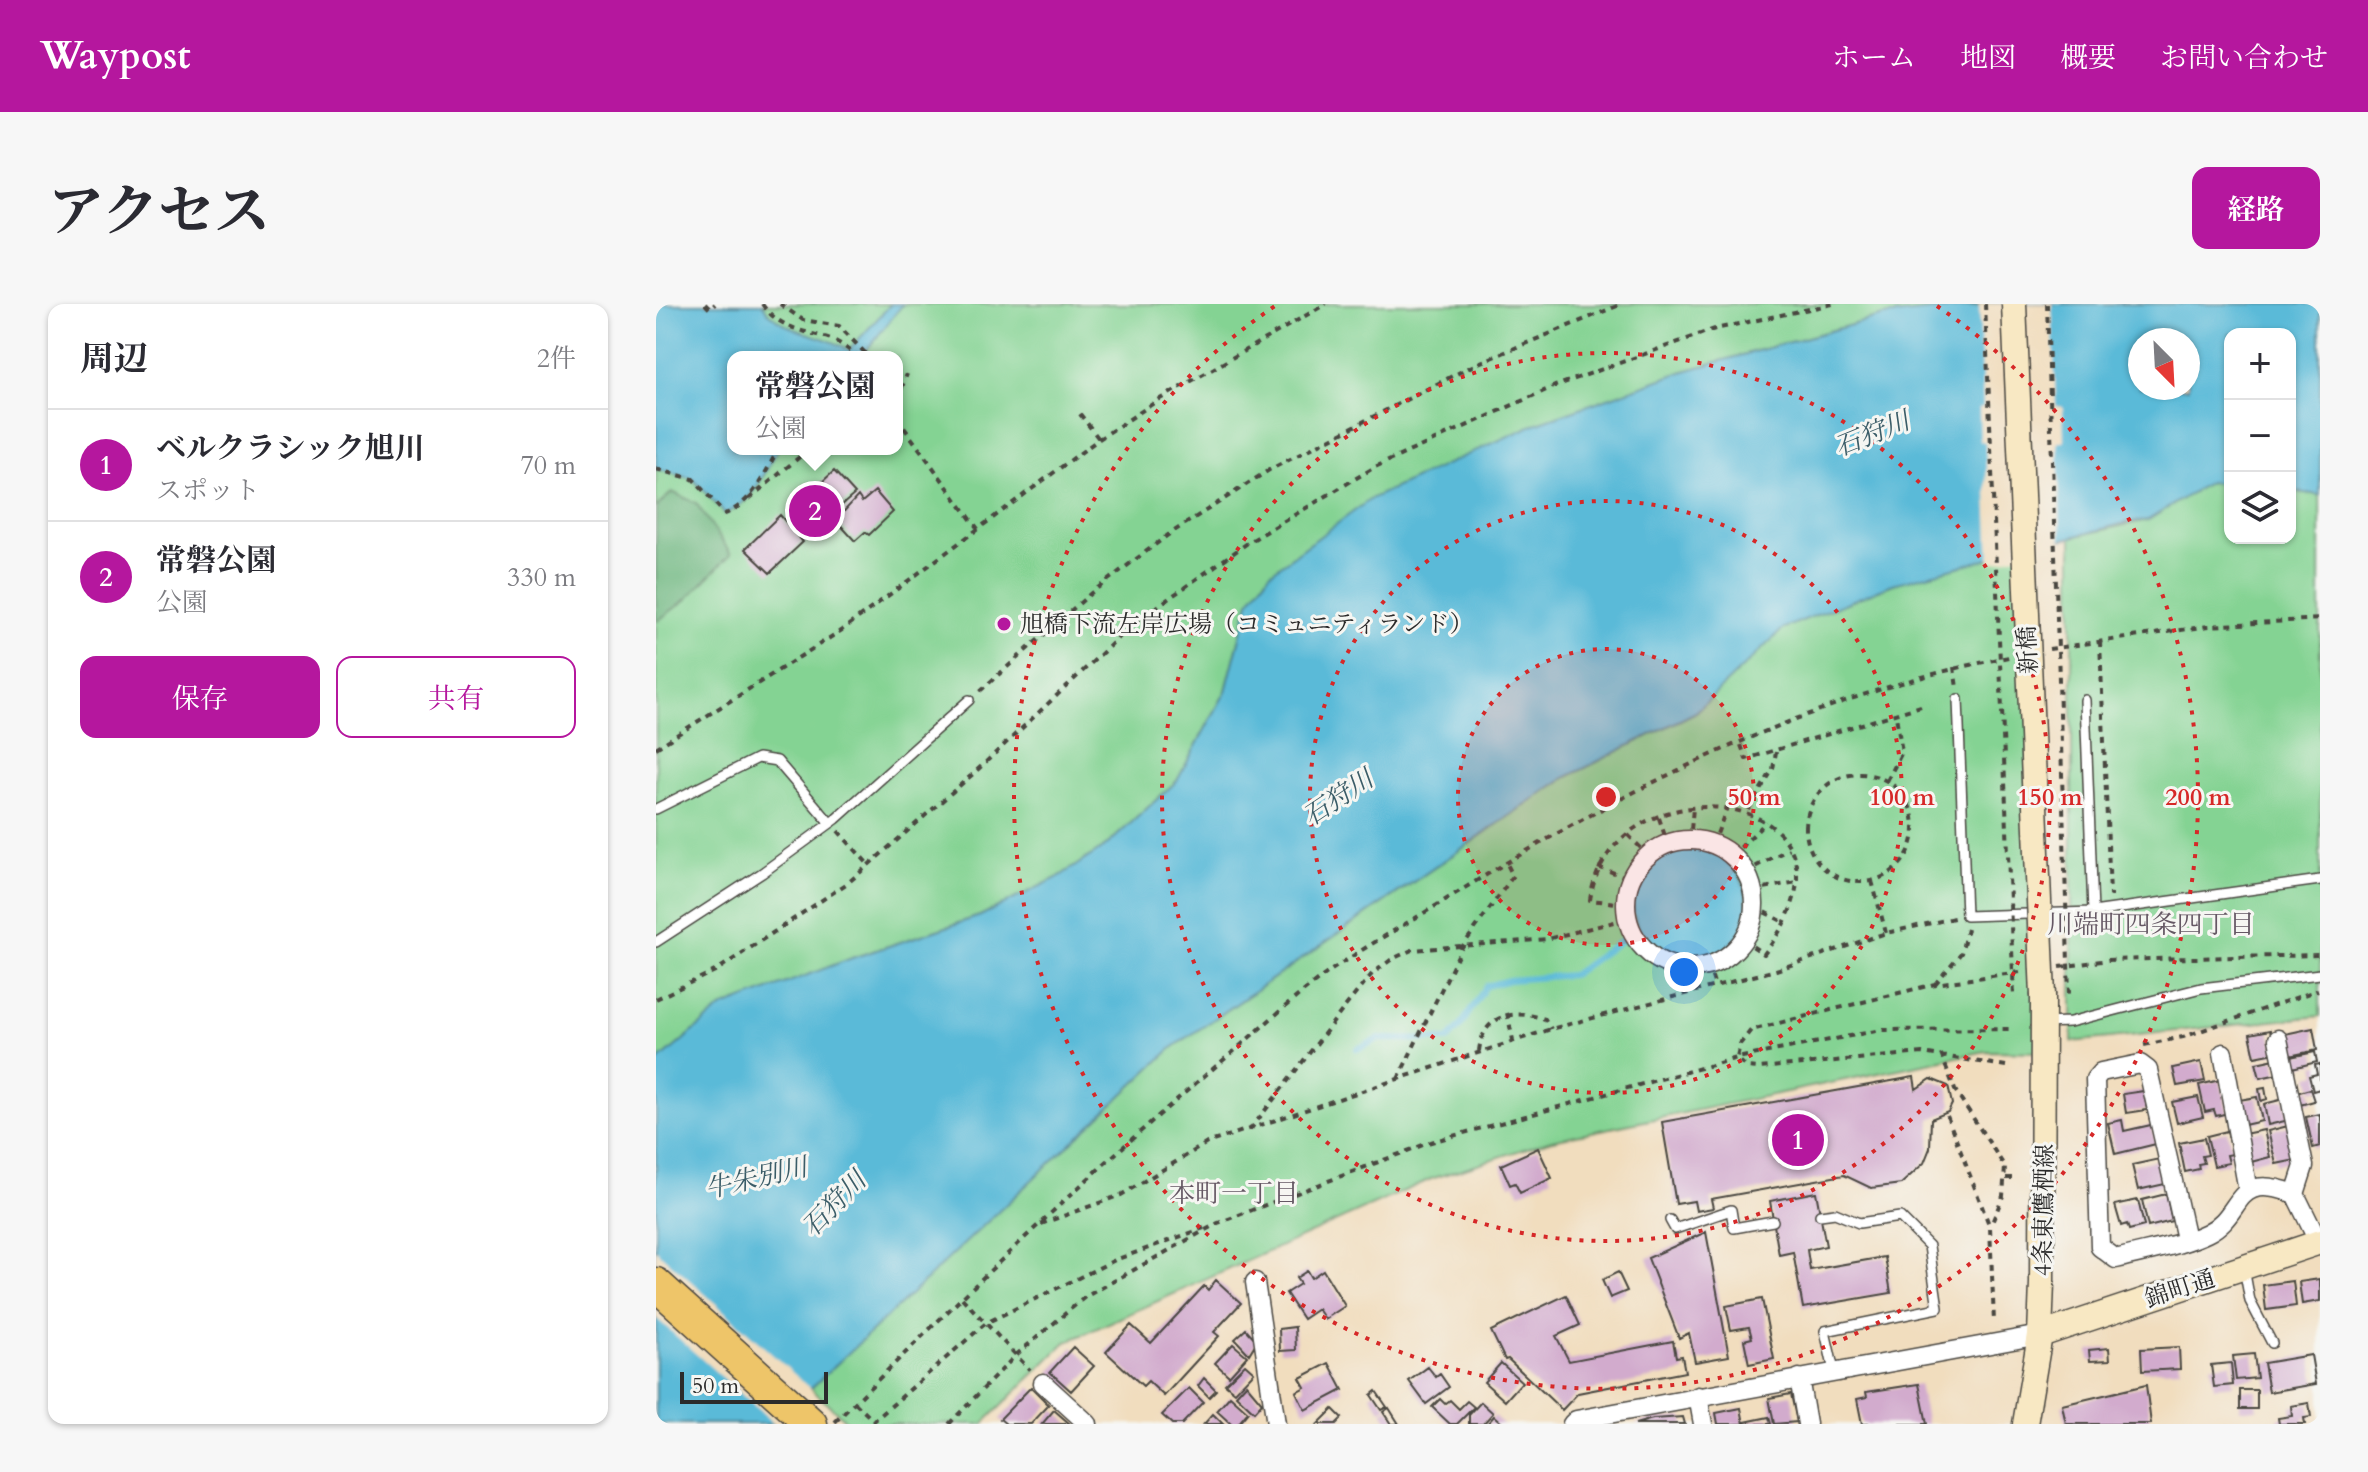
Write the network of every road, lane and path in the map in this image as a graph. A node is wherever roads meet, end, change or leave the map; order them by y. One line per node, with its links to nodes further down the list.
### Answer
1 (705, 304): 2 (path)
2 (715, 304)
3 (762, 304): 11 (path)
4 (780, 304): 12 (path)
5 (1326, 304): 17 (path)
6 (1622, 304): 29 (path)
7 (1833, 304): 52 (path)
8 (1985, 304): 79 (path, bridge)
9 (2014, 304): 78 (street, 新橋, bridge)
10 (2047, 304): 77 (path, bridge)
11 (850, 351)
12 (863, 351)
13 (907, 374): 14 (path)
14 (903, 384)
15 (1080, 414): 17 (path)
16 (903, 426): 22 (path)
17 (1099, 439): 22 (path)
18 (775, 455): 21 (path)
19 (802, 455): 21 (path)
20 (656, 469): 21 (path)
21 (738, 509)
22 (978, 529): 34 (path)
23 (2320, 619): 24 (path)
24 (2100, 641): 25 (path); 59 (path)
25 (2042, 650)
26 (2013, 656): 27 (path)
27 (1954, 667): 28 (path); 33 (path)
28 (1958, 699): 63 (lane)
29 (969, 700): 43 (lane)
30 (2085, 700): 62 (lane)
31 (1921, 706): 32 (path)
32 (1896, 715): 35 (path); 36 (path)
33 (1741, 744): 35 (path); 51 (path)
34 (656, 748)
35 (1776, 752): 40 (path)
36 (1887, 781): 57 (path); 57 (path)
37 (1727, 807): 38 (path); 40 (path); 47 (path)
38 (1693, 808): 41 (path); 45 (path)
39 (656, 809): 43 (lane)
40 (1747, 811): 42 (path)
41 (1659, 818): 44 (path); 46 (path)
42 (1766, 822): 48 (path); 50 (path)
43 (830, 823): 52 (path); 67 (lane)
44 (1627, 835): 49 (path); 53 (path)
45 (1690, 841): 46 (street); 47 (street)
46 (1668, 845): 49 (street)
47 (1713, 845): 50 (street)
48 (1790, 849): 54 (path); 58 (path)
49 (1649, 856): 55 (street)
50 (1732, 856): 54 (street)
51 (1506, 862): 68 (path); 104 (path)
52 (869, 865): 80 (path)
53 (1598, 867): 55 (path); 61 (path)
54 (1745, 872): 60 (street)
55 (1631, 879): 61 (street)
56 (2320, 880): 62 (lane)
57 (1872, 881): 65 (path)
58 (1797, 882): 60 (path); 64 (path)
59 (2125, 893)
60 (1753, 899): 64 (path); 66 (street)
61 (1626, 911): 68 (path); 70 (street)
62 (2093, 912): 63 (lane)
63 (1966, 916): 65 (path); 74 (path)
64 (1785, 923): 66 (path)
65 (1886, 933): 75 (path)
66 (1743, 940): 70 (street)
67 (656, 942)
68 (1462, 947): 93 (path); 95 (path)
69 (2320, 955): 71 (path)
70 (1708, 965): 75 (path)
71 (2045, 969)
72 (2029, 971): 74 (path)
73 (2320, 974): 82 (lane)
74 (1935, 984): 91 (path)
75 (1715, 986): 83 (path)
76 (2320, 989): 87 (path)
77 (2069, 994)
78 (2043, 996): 82 (street, 4条東鷹栖線)
79 (2014, 997)
80 (656, 999)
81 (1507, 1013): 83 (path); 86 (path); 88 (path)
82 (2043, 1023): 114 (street, 4条東鷹栖線)
83 (1551, 1029): 86 (path)
84 (2014, 1029): 91 (path)
85 (2278, 1039): 99 (street)
86 (1513, 1040): 88 (path)
87 (2137, 1047)
88 (1479, 1051): 93 (path)
89 (1941, 1053): 91 (path); 92 (path); 96 (path)
90 (2223, 1053): 98 (street)
91 (1737, 1058): 103 (path)
92 (2006, 1066)
93 (1398, 1079): 95 (path)
94 (1947, 1116): 105 (path)
95 (1249, 1132): 104 (path)
96 (2006, 1178): 97 (path); 105 (path)
97 (2017, 1178)
98 (2248, 1191): 99 (street); 106 (street)
99 (2295, 1194): 107 (street)
100 (1820, 1215): 117 (lane)
101 (1670, 1220): 102 (lane)
102 (1773, 1221)
103 (1218, 1223): 113 (path); 116 (path)
104 (1036, 1226): 111 (path)
105 (1990, 1227): 112 (path)
106 (2186, 1239): 106 (street)
107 (2319, 1243): 108 (street, 錦町通)
108 (2244, 1268): 114 (street, 錦町通); 115 (lane)
109 (1255, 1282): 127 (street)
110 (656, 1284): 123 (highway)
111 (962, 1298): 113 (path); 121 (path)
112 (1994, 1322)
113 (986, 1323): 116 (path); 122 (path)
114 (2040, 1335): 117 (street); 131 (street, 4条東鷹栖線)
115 (2272, 1343)
116 (1016, 1355): 119 (path); 125 (path)
117 (1834, 1371): 118 (street)
118 (1799, 1378): 120 (street); 130 (street)
119 (1039, 1380): 126 (street)
120 (1698, 1396): 128 (street); 129 (street)
121 (855, 1403): 122 (path); 124 (path)
122 (873, 1422)
123 (811, 1424)
124 (834, 1424)
125 (949, 1424)
126 (1088, 1424)
127 (1276, 1424)
128 (1572, 1424)
129 (1703, 1424)
130 (1807, 1424)
131 (2025, 1424)

